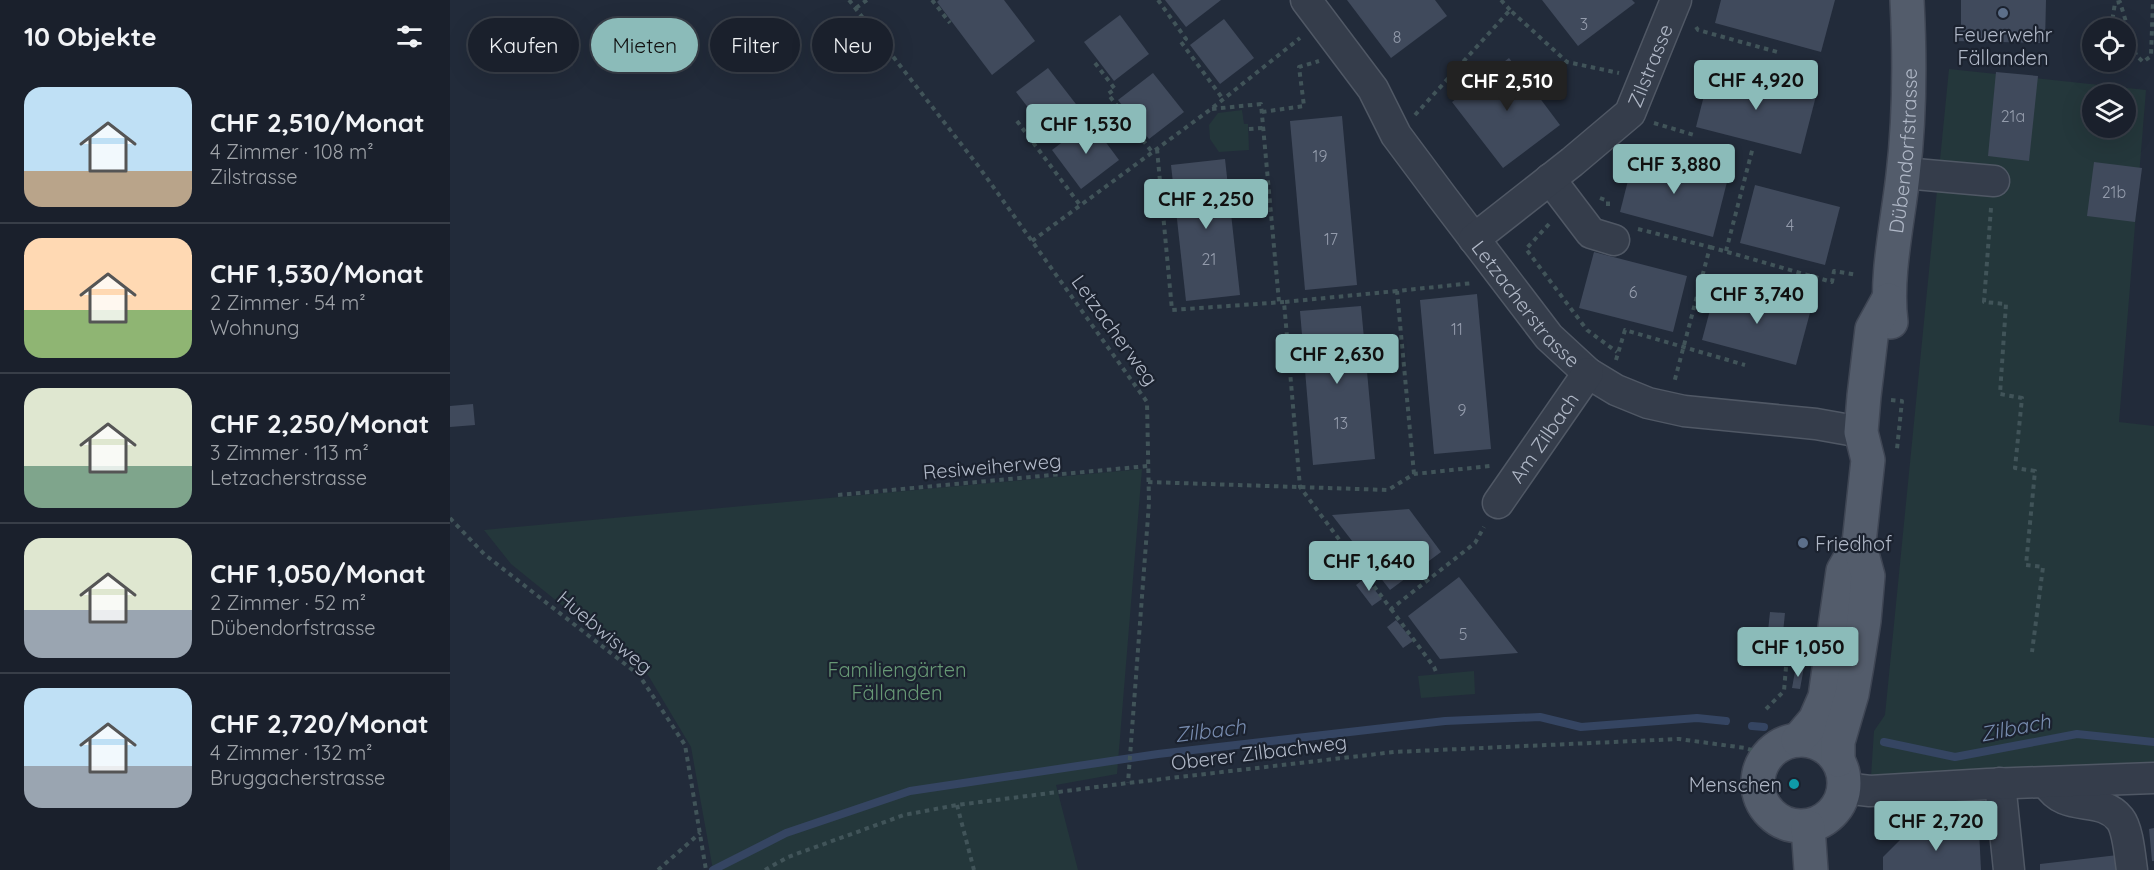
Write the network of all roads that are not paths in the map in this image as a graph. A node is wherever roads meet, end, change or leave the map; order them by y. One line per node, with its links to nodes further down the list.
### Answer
1 (1907, 0): 5 (main road, Dübendorfstrasse)
2 (1314, 10): 8 (street, Letzacherstrasse)
3 (1685, 10): 4 (street, Zilstrasse)
4 (1561, 170): 7 (street); 8 (street, Zilstrasse)
5 (1904, 173): 6 (street); 9 (main road, Dübendorfstrasse)
6 (1994, 181)
7 (1622, 234)
8 (1474, 238): 10 (street, Letzacherstrasse)
9 (1888, 300): 11 (main road, Dübendorfstrasse); 11 (main road, Dübendorfstrasse)
10 (1597, 365): 11 (street, Letzacherstrasse); 12 (street, Am Zilbach)
11 (1864, 446): 13 (main road, Dübendorfstrasse)
12 (1498, 503)
13 (1859, 543): 14 (main road, Dübendorfstrasse); 15 (main road, Dübendorfstrasse)
14 (1798, 740): 15 (main road); 19 (main road, Dübendorfstrasse)
15 (1841, 774): 17 (street); 19 (main road, Dübendorfstrasse)
16 (2154, 778): 18 (street)
17 (2000, 783): 18 (street); 21 (street)
18 (2047, 783): 22 (street)
19 (1808, 827): 20 (main road)
20 (1811, 870)
21 (2009, 870)
22 (2132, 870)

